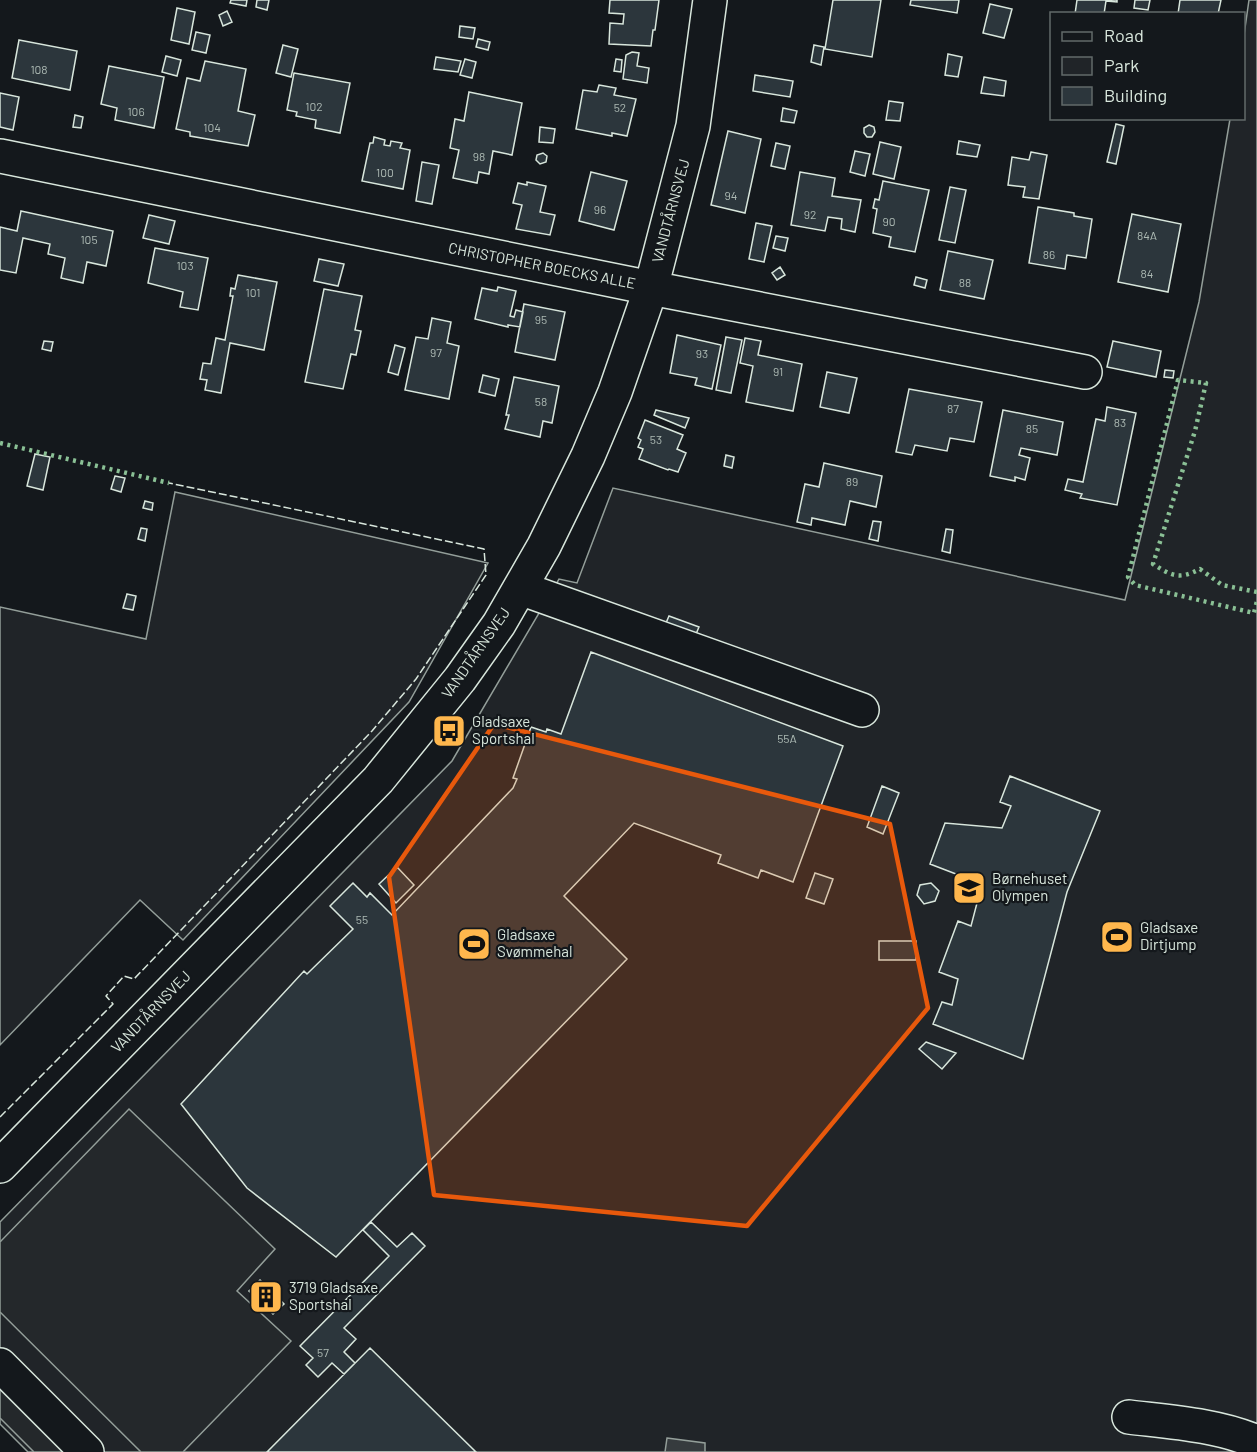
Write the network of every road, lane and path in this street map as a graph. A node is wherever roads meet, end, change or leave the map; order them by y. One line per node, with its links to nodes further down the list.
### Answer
1 (710, 0): 3 (street, VANDTÅRNSVEJ)
2 (0, 156): 3 (street, CHRISTOPHER BOECKS ALLE)
3 (651, 288): 4 (street, CHRISTOPHER BOECKS ALLE); 5 (street, VANDTÅRNSVEJ)
4 (1086, 372)
5 (520, 588): 6 (street); 7 (street, VANDTÅRNSVEJ)
6 (862, 710)
7 (0, 1166)
8 (0, 1365): 11 (street)
9 (1128, 1417): 10 (street)
10 (1257, 1442)
11 (87, 1452)

